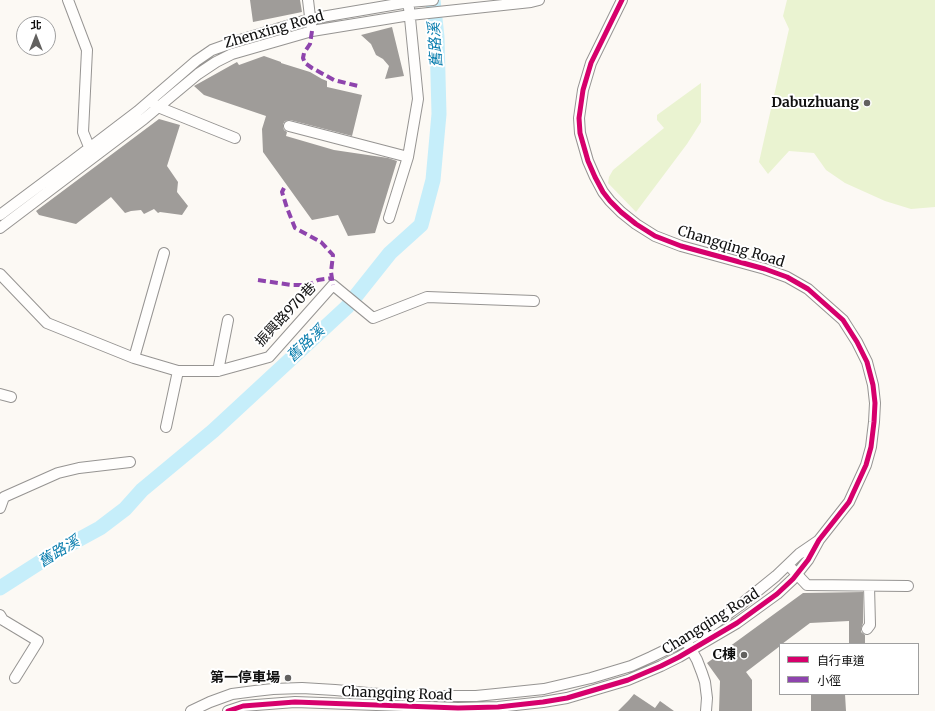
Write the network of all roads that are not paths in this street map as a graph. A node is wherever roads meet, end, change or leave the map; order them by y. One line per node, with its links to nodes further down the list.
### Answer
1 (68, 0): 14 (street)
2 (308, 0): 8 (street)
3 (433, 0): 6 (street, Zhenxing Road)
4 (540, 0): 7 (street, Zhenxing Road)
5 (622, 0): 31 (street, Changqing Road)
6 (409, 2): 7 (street); 8 (street, Zhenxing Road)
7 (410, 15): 9 (street, Zhenxing Road); 15 (street)
8 (310, 19): 9 (street); 10 (street, Zhenxing Road)
9 (312, 31): 11 (street, Zhenxing Road)
10 (151, 100): 11 (street); 14 (street, Zhenxing Road)
11 (158, 107): 13 (street); 14 (street, Zhenxing Road)
12 (289, 126): 15 (street)
13 (235, 138)
14 (91, 153): 16 (street, Zhenxing Road); 18 (street, Zhenxing Road)
15 (408, 157): 17 (street)
16 (0, 216)
17 (389, 218)
18 (0, 228)
19 (164, 253): 23 (street)
20 (0, 274): 23 (street, 振興路970巷)
21 (534, 302): 25 (street, 振興路970巷)
22 (228, 320): 25 (street)
23 (134, 358): 24 (street, 振興路970巷)
24 (178, 371): 25 (street, 振興路970巷); 28 (street)
25 (218, 371)
26 (0, 394): 27 (street)
27 (11, 397)
28 (166, 427)
29 (130, 462): 30 (street)
30 (0, 508)
31 (819, 540): 32 (street, Changqing Road); 33 (street, Changqing Road)
32 (788, 565): 33 (street); 38 (street, Changqing Road)
33 (797, 574): 34 (street); 39 (street, Changqing Road)
34 (869, 586): 35 (street); 37 (street)
35 (908, 586)
36 (2, 617): 40 (street)
37 (868, 629)
38 (686, 640): 39 (street); 42 (street, Changqing Road)
39 (692, 650): 46 (street, Changqing Road); 49 (street)
40 (15, 678)
41 (281, 689): 42 (street, Changqing Road); 43 (street); 47 (street, Changqing Road)
42 (476, 696): 46 (street)
43 (281, 703): 44 (street, Changqing Road); 48 (street, Changqing Road)
44 (342, 708): 45 (street, Changqing Road)
45 (390, 709): 46 (street, Changqing Road)
46 (476, 710)
47 (191, 711)
48 (228, 711)
49 (706, 711)

